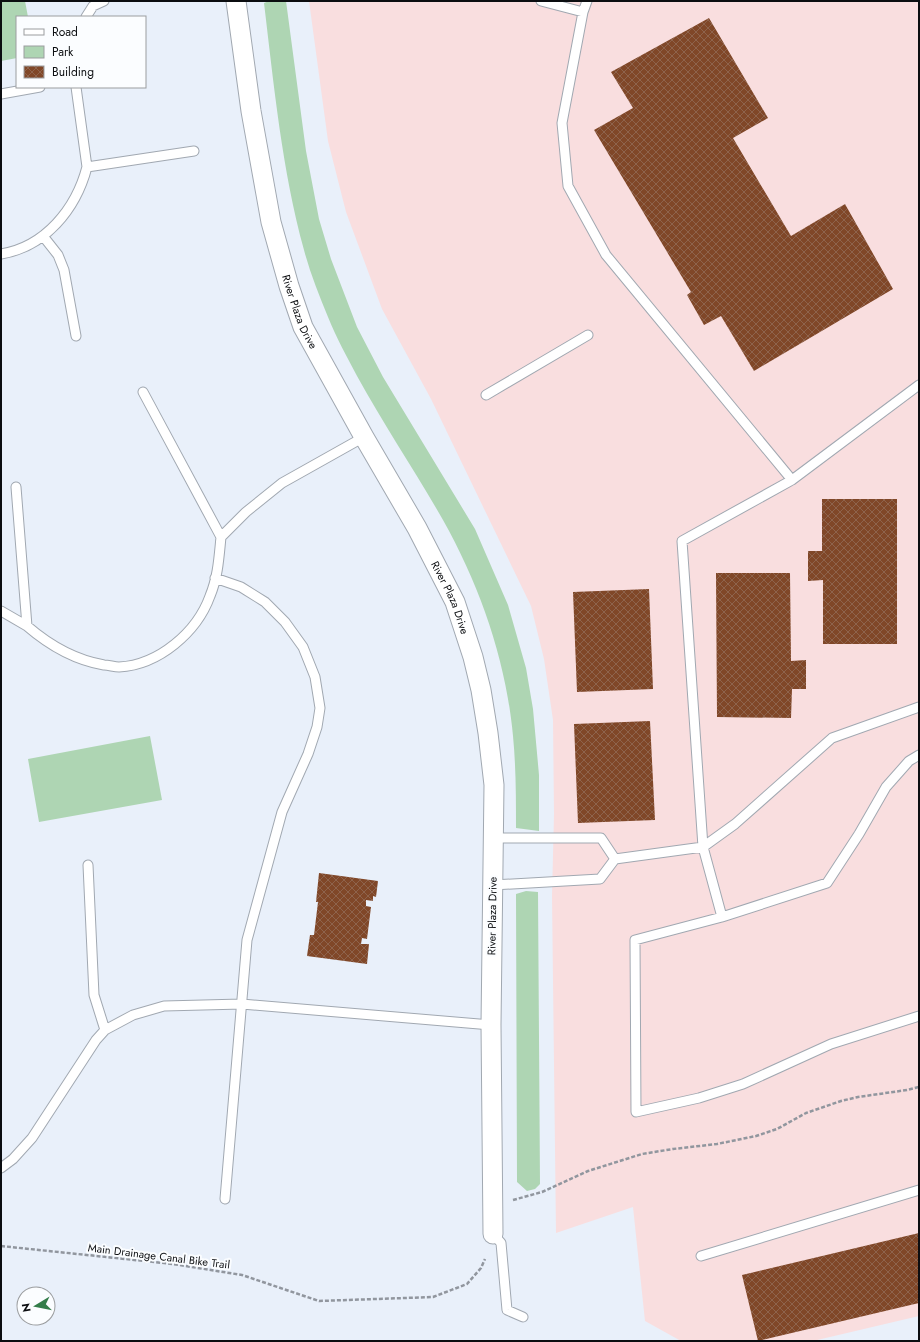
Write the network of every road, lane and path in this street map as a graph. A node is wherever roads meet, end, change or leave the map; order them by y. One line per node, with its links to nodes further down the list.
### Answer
1 (104, 1): 5 (lane)
2 (236, 1): 20 (street, River Plaza Drive)
3 (541, 1): 6 (lane)
4 (587, 1): 6 (lane)
5 (92, 3): 7 (lane)
6 (583, 12): 21 (lane)
7 (86, 16)
8 (34, 88): 10 (lane)
9 (76, 88): 12 (lane)
10 (1, 94)
11 (194, 151): 12 (lane)
12 (87, 167): 13 (lane)
13 (43, 236): 14 (lane); 16 (lane)
14 (1, 254)
15 (588, 335): 19 (lane)
16 (76, 336)
17 (919, 385): 21 (lane)
18 (143, 392): 23 (lane)
19 (486, 395)
20 (364, 437): 23 (lane); 29 (street, River Plaza Drive)
21 (792, 480): 30 (lane)
22 (16, 487): 26 (lane)
23 (221, 537): 24 (lane)
24 (215, 578): 26 (lane); 35 (lane)
25 (1, 611): 26 (lane)
26 (26, 626)
27 (919, 707): 30 (lane)
28 (919, 755): 34 (lane)
29 (493, 838): 31 (lane); 33 (street, River Plaza Drive)
30 (703, 847): 31 (lane); 34 (lane)
31 (615, 859): 33 (lane)
32 (88, 865): 38 (lane)
33 (493, 884): 37 (street, River Plaza Drive)
34 (722, 917): 36 (lane)
35 (242, 1004): 37 (lane); 38 (lane); 42 (lane)
36 (919, 1016)
37 (491, 1025): 43 (street, River Plaza Drive)
38 (105, 1030): 40 (lane)
39 (919, 1087): 43 (path)
40 (1, 1168)
41 (919, 1190): 46 (lane)
42 (225, 1199)
43 (493, 1200): 44 (street, River Plaza Drive)
44 (493, 1234): 45 (path, Main Drainage Canal Bike Trail); 47 (lane)
45 (1, 1246)
46 (701, 1256)
47 (523, 1317)

